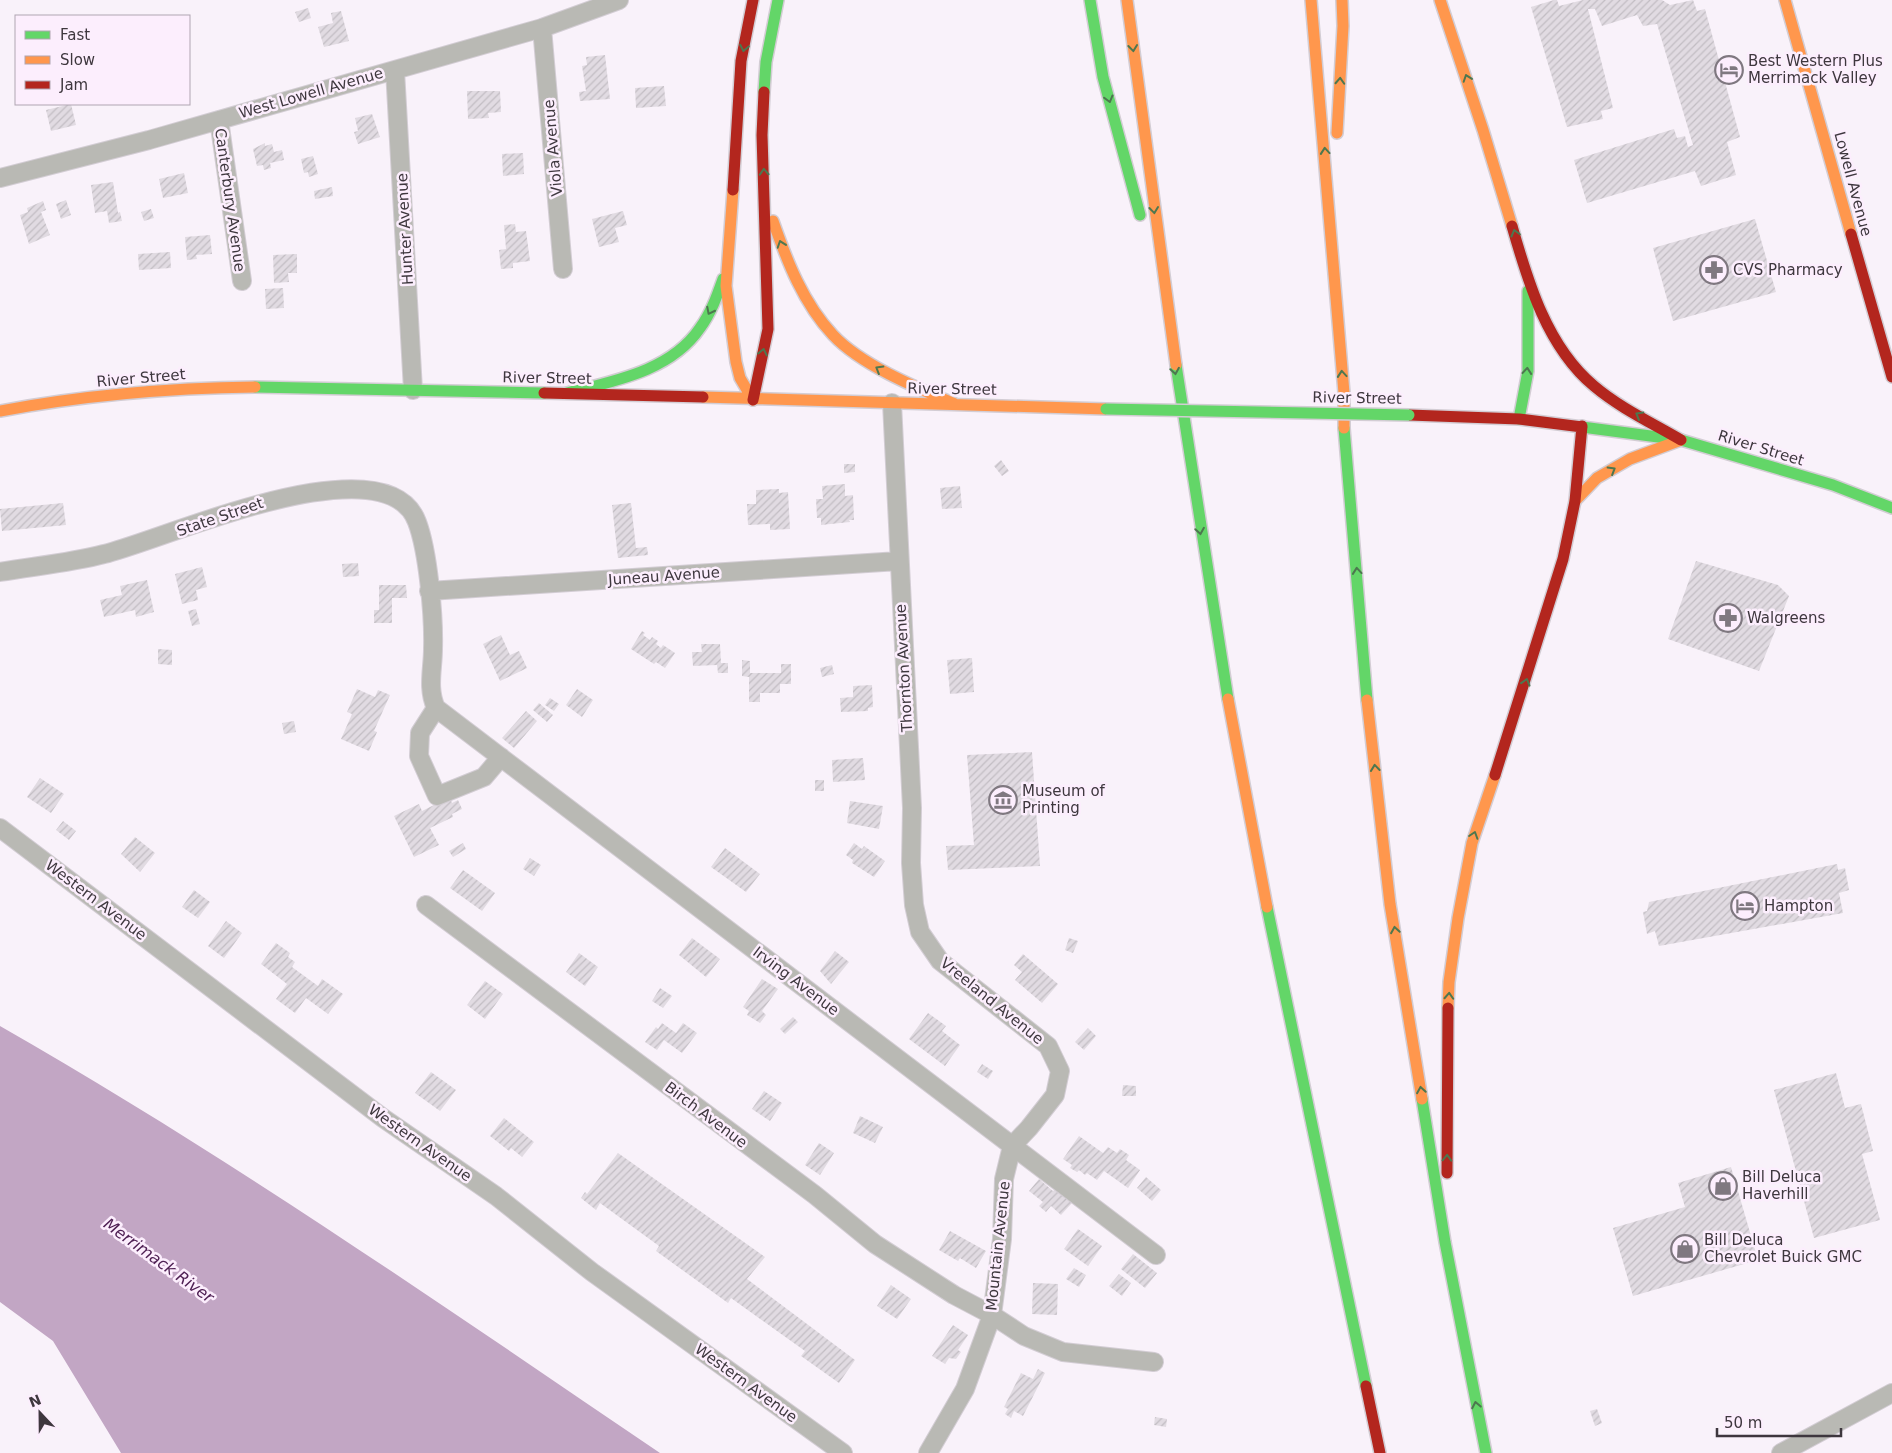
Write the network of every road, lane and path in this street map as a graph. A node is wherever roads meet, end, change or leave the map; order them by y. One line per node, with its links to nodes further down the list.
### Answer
1 (619, 0): 10 (street, West Lowell Avenue)
2 (753, 0): 18 (main road, one-way to 18)
3 (778, 0): 14 (main road, one-way to 3)
4 (1090, 0): 15 (main road, one-way to 15)
5 (1127, 0): 22 (main road, one-way to 22)
6 (1311, 0): 16 (main road, one-way to 6)
7 (1342, 0): 16 (main road, one-way to 7)
8 (1440, 0): 20 (main road, one-way to 8)
9 (1785, 0): 23 (main road, Lowell Avenue)
10 (542, 28): 11 (street, West Lowell Avenue); 19 (street, Viola Avenue)
11 (395, 70): 12 (street, West Lowell Avenue); 24 (street, Hunter Avenue)
12 (219, 120): 13 (street, West Lowell Avenue); 21 (street, Canterbury Avenue)
13 (0, 178)
14 (765, 195): 26 (main road, one-way to 14); 28 (main road, one-way to 14)
15 (1143, 228)
16 (1331, 234): 45 (main road, one-way to 16)
17 (1148, 247): 22 (main road)
18 (728, 266): 25 (main road, one-way to 25); 26 (main road)
19 (563, 269)
20 (1528, 280): 30 (main road, one-way to 20); 32 (main road, one-way to 20)
21 (242, 281)
22 (1168, 322): 52 (main road, one-way to 52)
23 (1892, 377)
24 (413, 390): 25 (main road, River Street); 29 (main road, River Street)
25 (567, 393): 26 (main road, River Street)
26 (753, 400): 27 (main road, River Street)
27 (892, 403): 28 (main road, River Street); 36 (street, Thornton Avenue)
28 (955, 404): 30 (main road, River Street, bridge)
29 (0, 411)
30 (1520, 419): 31 (main road, River Street)
31 (1582, 426): 32 (main road, River Street); 34 (main road)
32 (1681, 440): 34 (main road, one-way to 32); 35 (main road, River Street)
33 (1892, 493): 35 (main road)
34 (1575, 501): 45 (main road, one-way to 34)
35 (1890, 507)
36 (899, 561): 38 (street, Juneau Avenue); 43 (street, Thornton Avenue)
37 (0, 572): 38 (street, State Street)
38 (429, 591): 39 (street, State Street)
39 (436, 708): 40 (street, Irving Avenue); 40 (street)
40 (501, 757): 44 (street, Irving Avenue)
41 (0, 828): 50 (street, Western Avenue)
42 (426, 905): 47 (street, Birch Avenue)
43 (920, 932): 44 (street, Vreeland Avenue)
44 (1012, 1146): 46 (street, Irving Avenue); 47 (street, Mountain Avenue)
45 (1445, 1242): 53 (main road, one-way to 45)
46 (1156, 1255)
47 (992, 1315): 48 (street, Birch Avenue); 51 (street, Mountain Avenue)
48 (1154, 1362)
49 (1892, 1393): 54 (street)
50 (843, 1453)
51 (928, 1453)
52 (1380, 1453)
53 (1486, 1453)
54 (1781, 1453)

